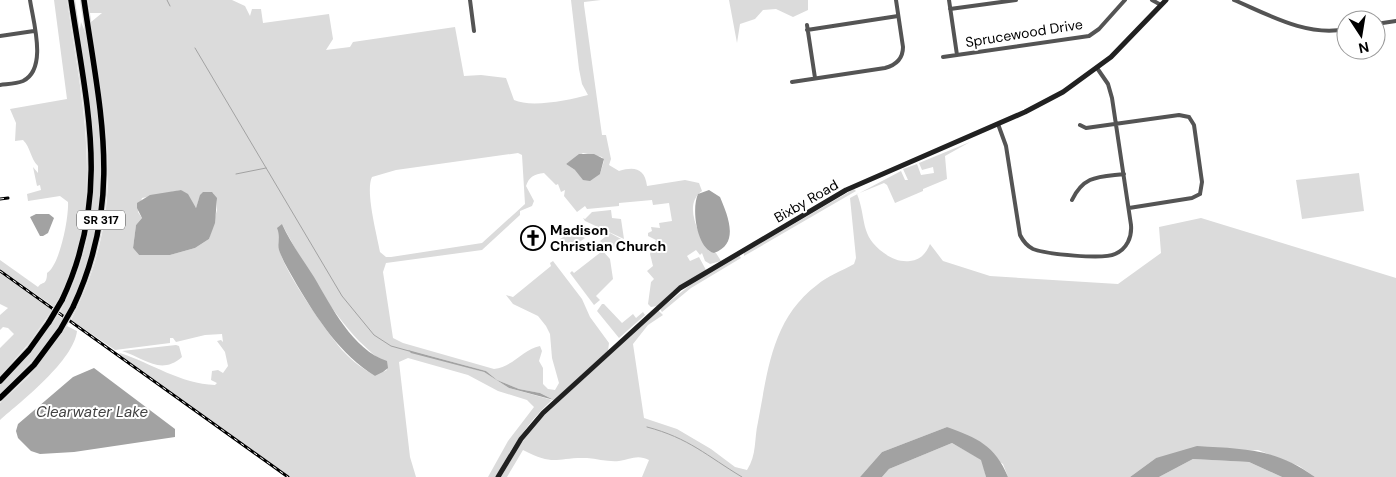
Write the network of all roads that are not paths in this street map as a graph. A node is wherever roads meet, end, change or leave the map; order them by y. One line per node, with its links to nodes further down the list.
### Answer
1 (30, 0): 16 (street)
2 (71, 0): 39 (main road, SR 317, bridge)
3 (84, 0): 40 (main road, SR 317, bridge)
4 (470, 0): 17 (street)
5 (896, 0): 14 (street)
6 (949, 0): 13 (street)
7 (1016, 0): 13 (street)
8 (1125, 0): 19 (street, Sprucewood Drive)
9 (1152, 0): 12 (street)
10 (1166, 0): 12 (street, Bixby Road)
11 (1234, 0): 15 (street)
12 (1161, 5): 21 (street, Bixby Road)
13 (950, 9): 19 (street)
14 (898, 16): 22 (street); 22 (street)
15 (1336, 30)
16 (34, 31): 18 (street); 24 (street)
17 (474, 31)
18 (0, 36)
19 (957, 55): 20 (street, Sprucewood Drive)
20 (943, 57)
21 (1097, 68): 27 (street, Bixby Road); 28 (street)
22 (815, 78): 23 (street)
23 (792, 82)
24 (0, 85)
25 (1192, 113): 26 (street)
26 (1189, 117): 28 (street); 31 (street)
27 (998, 124): 36 (street); 41 (street, Bixby Road)
28 (1116, 125): 29 (street); 30 (street)
29 (1080, 126)
30 (1124, 174): 33 (street); 34 (street)
31 (1200, 194): 32 (street); 34 (street)
32 (1204, 198)
33 (1072, 200)
34 (1129, 208): 35 (street)
35 (1128, 242): 36 (street); 37 (street)
36 (1026, 244): 38 (street)
37 (1134, 245)
38 (1021, 249)
39 (0, 381)
40 (0, 398)
41 (498, 477)

